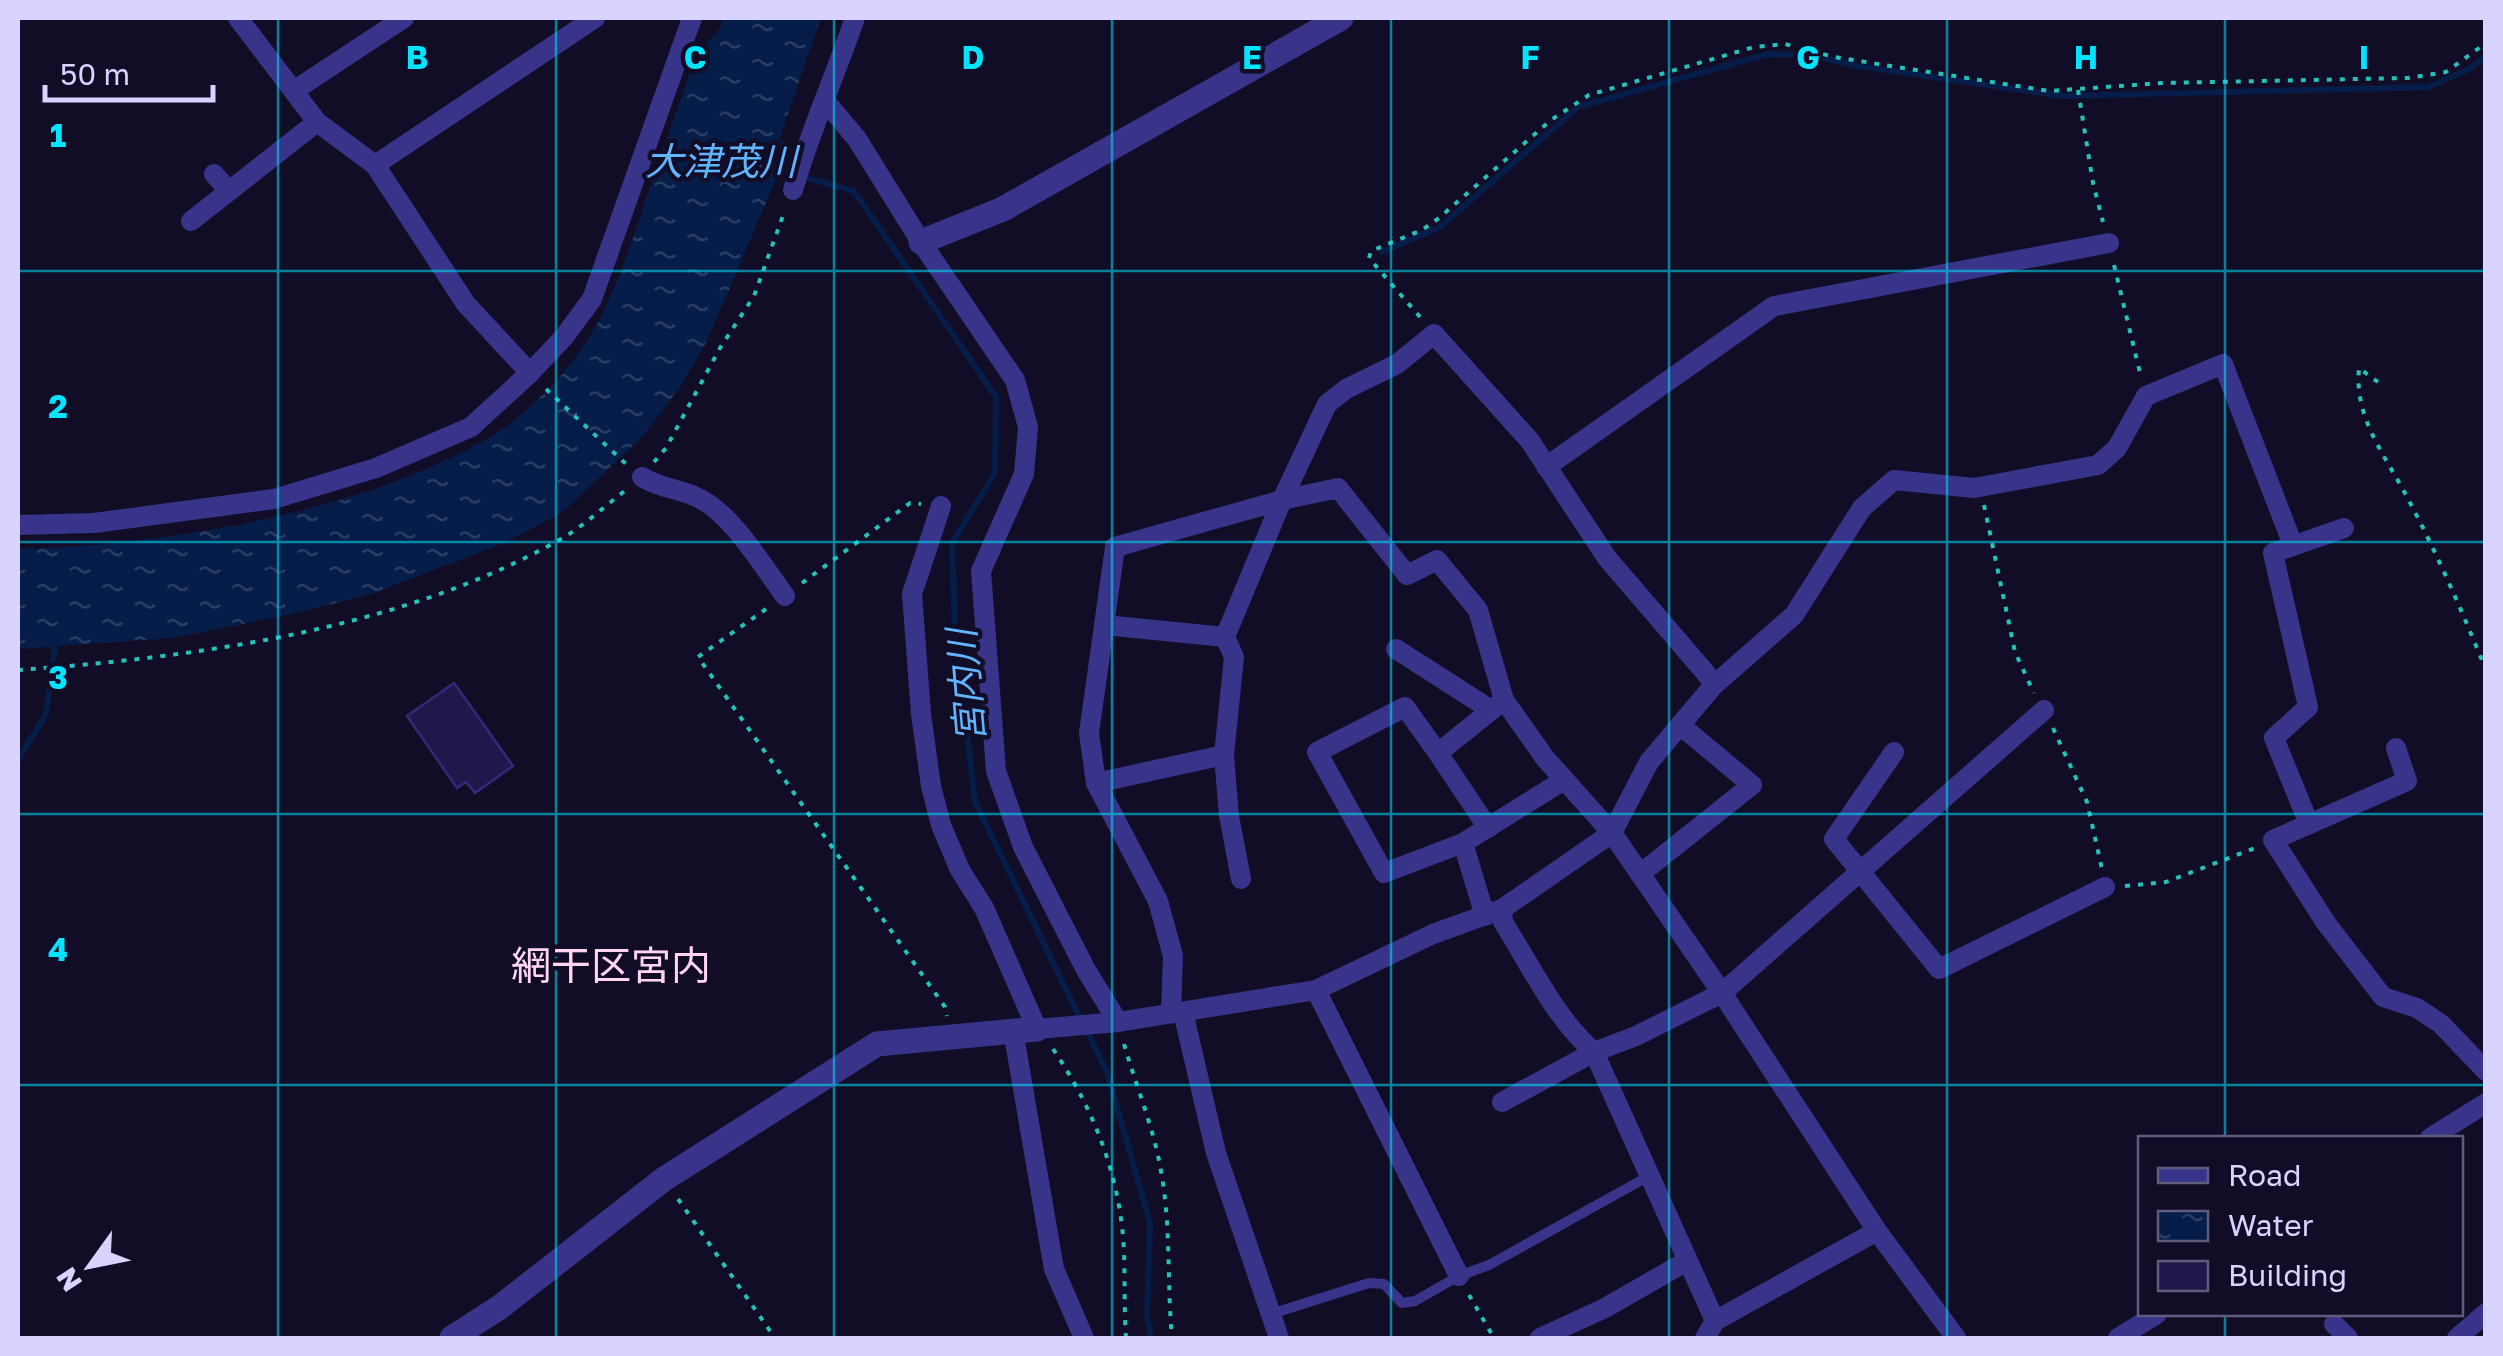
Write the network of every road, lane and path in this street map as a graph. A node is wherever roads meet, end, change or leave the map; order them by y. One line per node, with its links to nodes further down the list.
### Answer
1 (238, 18): 10 (street)
2 (404, 18): 10 (street)
3 (595, 18): 13 (street)
4 (672, 18): 8 (street)
5 (692, 18): 8 (street)
6 (855, 18): 11 (street)
7 (1341, 18): 18 (street)
8 (685, 39): 21 (street)
9 (2486, 42): 20 (path)
10 (296, 90): 12 (street)
11 (826, 102): 15 (street); 18 (street)
12 (318, 122): 13 (street); 16 (street)
13 (375, 166): 21 (street)
14 (214, 174): 16 (street)
15 (793, 190): 24 (path)
16 (228, 191): 17 (street)
17 (190, 221)
18 (921, 242): 59 (street)
19 (2109, 243): 23 (street)
20 (1434, 334): 23 (street); 25 (street)
21 (535, 378): 24 (path); 27 (street)
22 (2378, 382): 35 (path)
23 (1546, 467): 36 (street)
24 (638, 474): 30 (street); 34 (path)
25 (1282, 500): 31 (street); 32 (street); 37 (street)
26 (941, 506): 30 (path); 60 (street)
27 (18, 525)
28 (2344, 528): 29 (street)
29 (2293, 546): 36 (street); 46 (street)
30 (785, 596): 61 (path)
31 (1104, 625): 32 (street); 45 (street)
32 (1225, 638): 43 (street)
33 (1396, 649): 37 (street)
34 (18, 670)
35 (2486, 670)
36 (1715, 684): 39 (street)
37 (1498, 705): 42 (street); 44 (street)
38 (2044, 710): 51 (street)
39 (1680, 725): 48 (street); 52 (street)
40 (2396, 748): 46 (street)
41 (1894, 752): 51 (street)
42 (1438, 753): 47 (street); 50 (street)
43 (1224, 755): 45 (street); 53 (street)
44 (1564, 780): 47 (street); 48 (street)
45 (1096, 783): 58 (street)
46 (2309, 824): 49 (street)
47 (1488, 828): 50 (street)
48 (1612, 833): 52 (street); 55 (street)
49 (2272, 840): 54 (path); 63 (street)
50 (1463, 844): 55 (street)
51 (1859, 872): 54 (street); 57 (street)
52 (1640, 874): 57 (street)
53 (1240, 879)
54 (2104, 888)
55 (1494, 913): 56 (street); 62 (street)
56 (1316, 990): 58 (street); 71 (street)
57 (1722, 992): 62 (street); 69 (street)
58 (1177, 1012): 59 (street); 73 (street)
59 (1118, 1022): 60 (street); 80 (path)
60 (1025, 1030): 61 (street); 78 (street); 79 (path)
61 (951, 1035): 68 (street)
62 (1594, 1052): 64 (street); 67 (street)
63 (2486, 1071)
64 (1502, 1102)
65 (2482, 1110): 66 (street)
66 (2434, 1136)
67 (1648, 1176): 70 (street); 71 (lane)
68 (664, 1179): 76 (street); 77 (path)
69 (1876, 1231): 75 (street); 84 (street)
70 (1687, 1261): 75 (street); 83 (street)
71 (1459, 1276): 73 (lane); 82 (path)
72 (2486, 1312): 86 (street)
73 (1271, 1314): 81 (street)
74 (2154, 1316): 85 (street)
75 (1710, 1330)
76 (452, 1338)
77 (775, 1338)
78 (1084, 1338)
79 (1126, 1338)
80 (1172, 1338)
81 (1278, 1338)
82 (1494, 1338)
83 (1540, 1338)
84 (1956, 1338)
85 (2118, 1338)
86 (2457, 1338)

